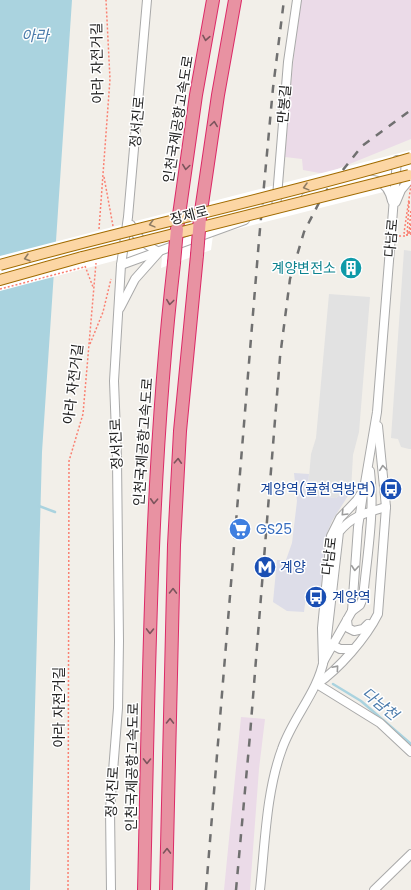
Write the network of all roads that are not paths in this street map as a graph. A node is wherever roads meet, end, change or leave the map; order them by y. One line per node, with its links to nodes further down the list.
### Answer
1 (147, 0): 13 (street, 정서진로)
2 (213, 0): 36 (highway, 인천국제공항고속도로, one-way to 36, bridge)
3 (235, 0): 37 (highway, one-way to 3, bridge)
4 (297, 0): 12 (street, 만봉길)
5 (411, 154): 7 (street, 장제로)
6 (411, 158): 15 (main road, 장제로, one-way to 15, bridge)
7 (397, 160): 10 (street, 장제로); 11 (street, 다남로)
8 (411, 174): 17 (main road, 장제로, bridge)
9 (411, 178): 11 (street)
10 (346, 181): 11 (street); 12 (street, 장제로)
11 (393, 208): 19 (street, 다남로)
12 (276, 209): 14 (street, 장제로)
13 (128, 217): 14 (street); 16 (street, 정서진로)
14 (159, 252): 16 (street, 장제로); 18 (street)
15 (0, 265)
16 (121, 265): 18 (street, 정서진로)
17 (0, 280)
18 (118, 311): 35 (street, 정서진로)
19 (377, 412): 20 (street, 다남로); 22 (street, 다남로, one-way to 19)
20 (370, 462): 21 (street, 다남로); 23 (street)
21 (364, 488): 24 (street); 28 (street, 다남로, one-way to 28)
22 (386, 507): 23 (street, 다남로); 26 (street, 다남로)
23 (371, 512): 24 (street, 다남로); 25 (street)
24 (360, 515): 25 (street, one-way to 25); 29 (street, 다남로)
25 (352, 611): 27 (street)
26 (378, 614): 27 (street); 30 (street, 다남로)
27 (347, 620): 29 (street)
28 (322, 628): 29 (street); 31 (street, 다남로)
29 (330, 644): 30 (street); 31 (street, 다남로)
30 (352, 649): 32 (street, 다남로, one-way to 30)
31 (323, 663): 32 (street, 다남로)
32 (317, 684): 33 (street); 38 (street, 다남로)
33 (411, 752)
34 (411, 854): 39 (street)
35 (111, 890)
36 (144, 890)
37 (166, 890)
38 (260, 890)
39 (374, 890)

